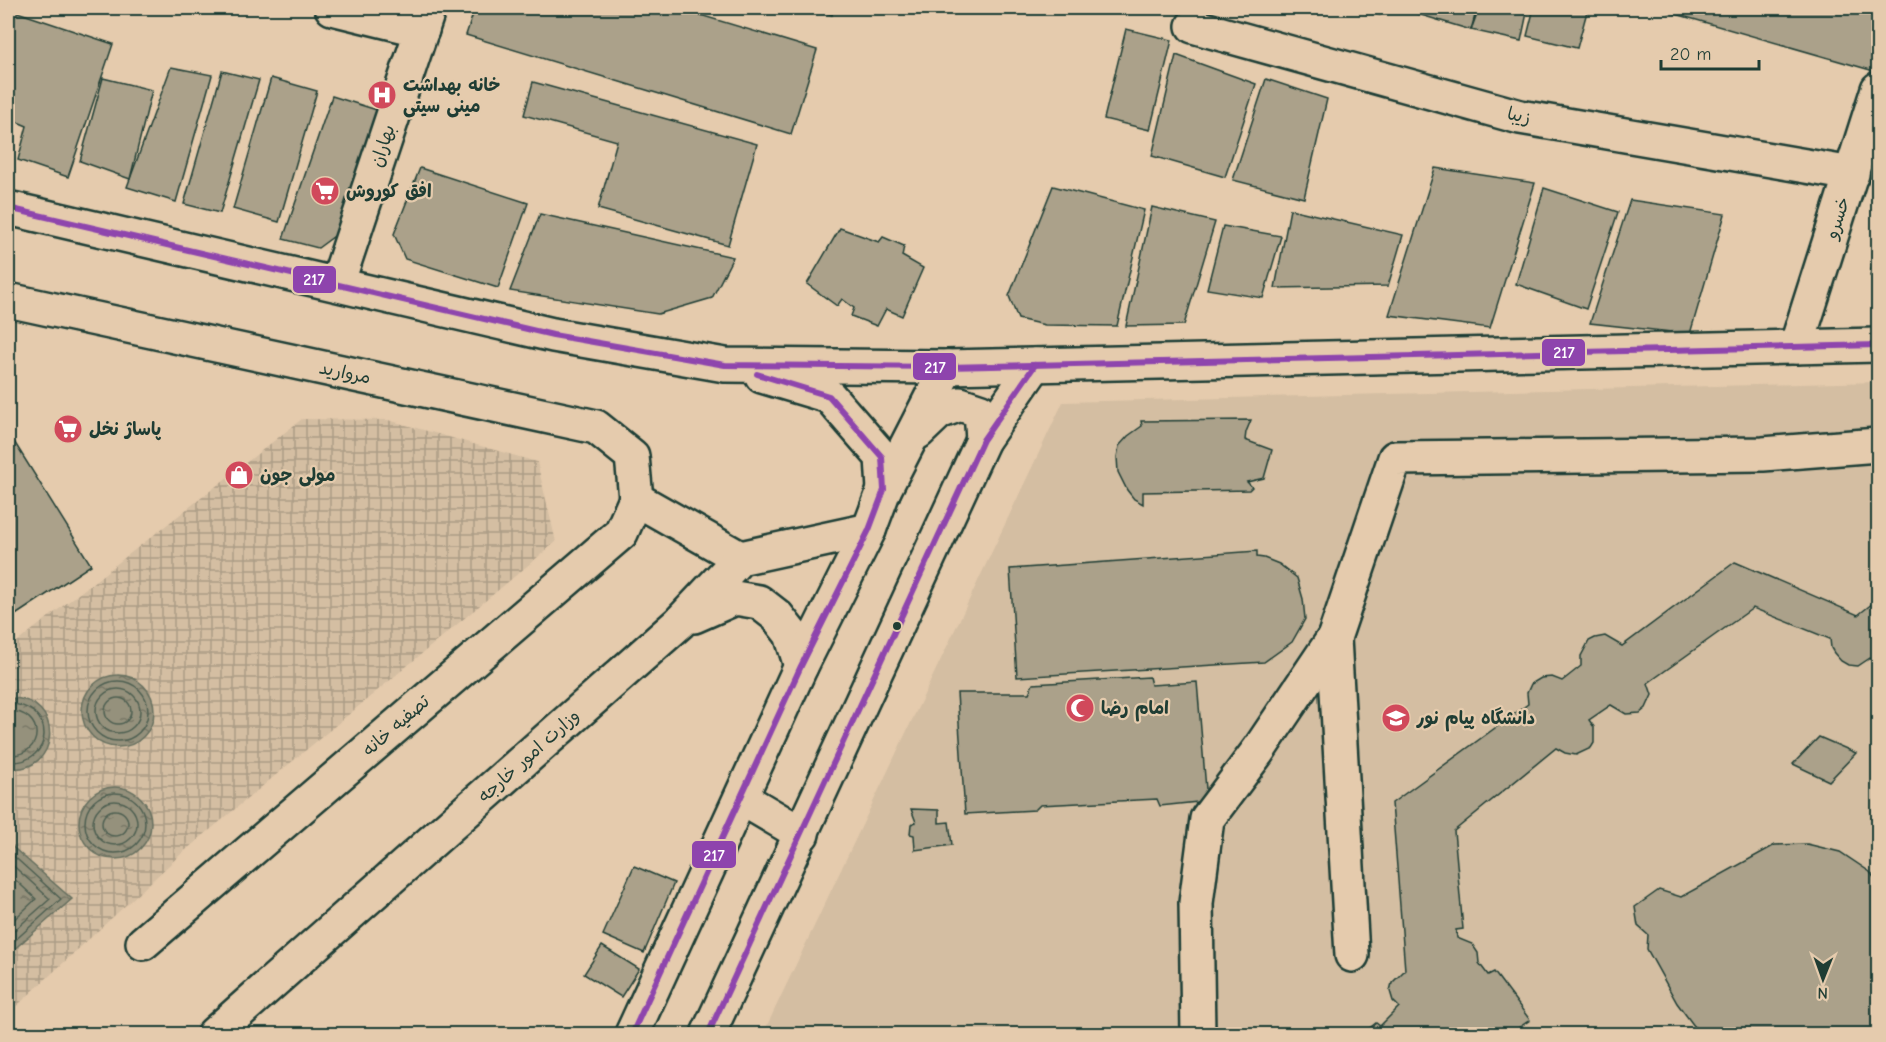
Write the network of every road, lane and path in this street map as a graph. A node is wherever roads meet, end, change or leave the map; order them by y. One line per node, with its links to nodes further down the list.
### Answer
1 (332, 8): 2 (main road)
2 (426, 19): 7 (main road, بهاران)
3 (1193, 26): 5 (main road, زیبا)
4 (1878, 89): 5 (main road, خسرو)
5 (1852, 174): 10 (main road, خسرو)
6 (8, 208): 7 (main road)
7 (337, 284): 11 (main road)
8 (8, 300): 18 (main road, مروارید)
9 (1878, 345): 10 (main road)
10 (1797, 347): 12 (main road)
11 (724, 365): 13 (main road); 17 (main road)
12 (1035, 365): 13 (main road); 14 (main road)
13 (946, 367): 15 (main road)
14 (983, 440): 15 (main road); 25 (main road)
15 (909, 442): 17 (main road)
16 (1878, 445): 22 (main road)
17 (884, 490): 19 (main road)
18 (636, 499): 20 (main road); 26 (main road, تصفیه خانه)
19 (869, 530): 20 (main road); 23 (main road)
20 (740, 558): 21 (main road, وزارت امور خارجه)
21 (679, 623): 23 (main road); 28 (main road, وزارت امور خارجه)
22 (1334, 638): 27 (main road); 31 (main road)
23 (801, 666): 24 (main road)
24 (741, 798): 25 (main road); 29 (main road)
25 (802, 834): 30 (main road)
26 (143, 944)
27 (1352, 955)
28 (214, 1035)
29 (632, 1035)
30 (708, 1035)
31 (1198, 1035)

